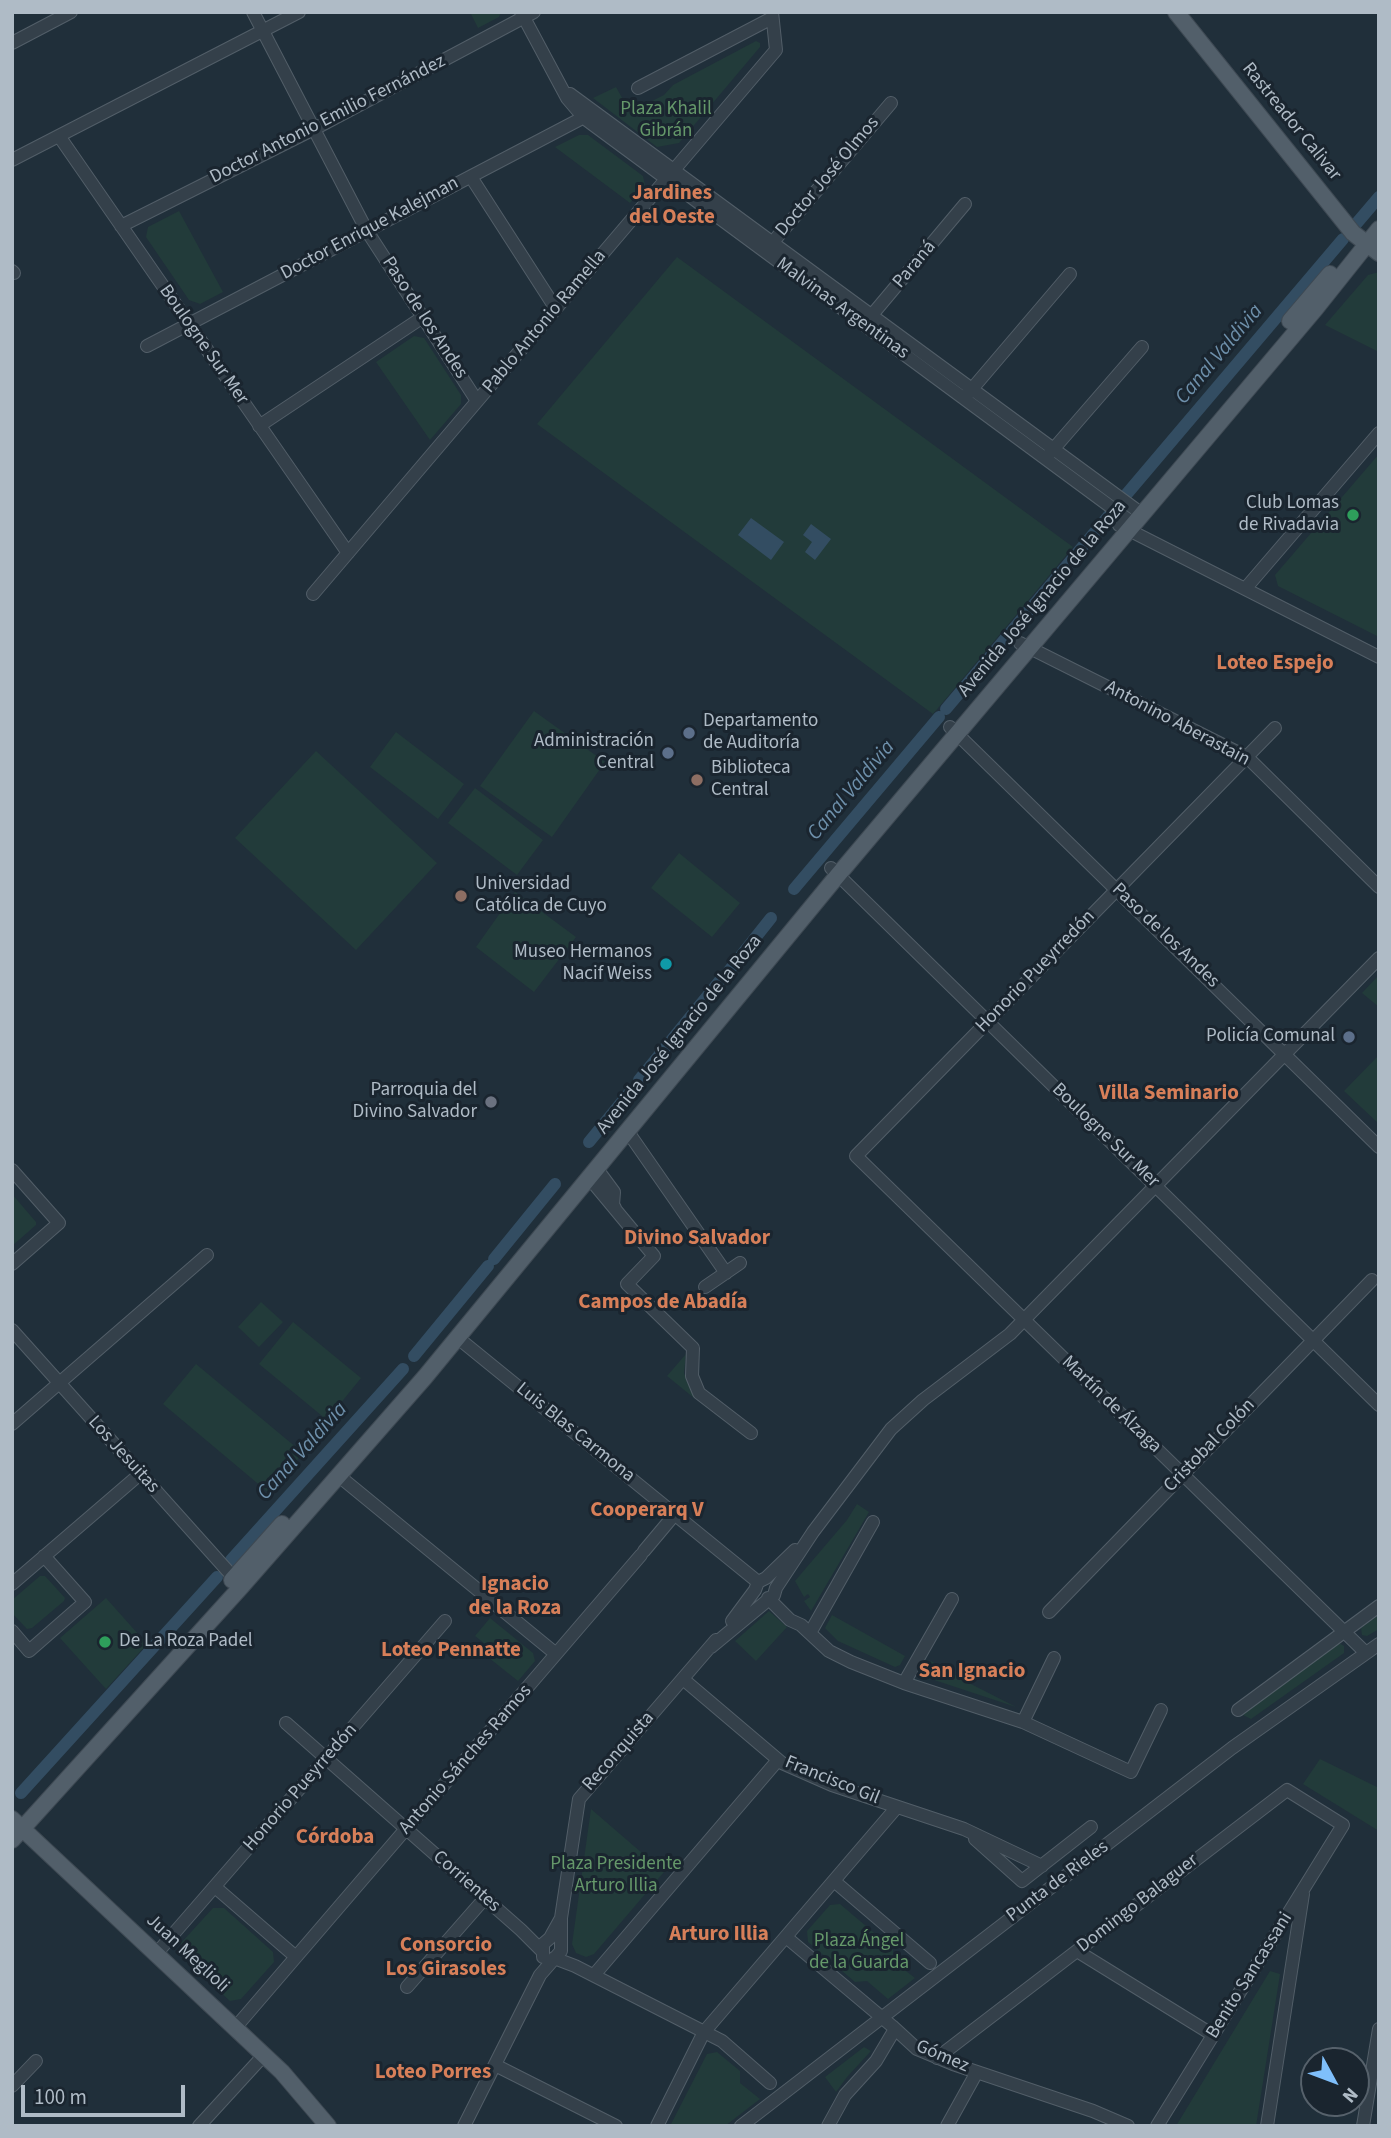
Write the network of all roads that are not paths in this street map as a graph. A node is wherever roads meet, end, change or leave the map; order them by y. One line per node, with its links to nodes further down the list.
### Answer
1 (71, 12): 8 (street)
2 (253, 12): 7 (street, Paso de los Andes)
3 (299, 12): 7 (street)
4 (1176, 12): 22 (main road, Rastreador Calivar)
5 (526, 14): 11 (street, Malvinas Argentinas); 12 (street, Doctor Antonio Emilio Fernández)
6 (772, 15): 9 (street); 15 (street, Pablo Antonio Ramella)
7 (262, 31): 12 (street, Paso de los Andes); 13 (street)
8 (12, 43)
9 (638, 88)
10 (891, 103): 21 (street, Doctor José Olmos)
11 (588, 115): 15 (street, Malvinas Argentinas); 16 (street, Doctor Enrique Kalejman)
12 (314, 129): 18 (street, Doctor Antonio Emilio Fernández); 20 (street, Paso de los Andes)
13 (59, 136): 14 (street); 18 (street, Boulogne Sur Mer)
14 (12, 160)
15 (670, 175): 21 (street, Malvinas Argentinas); 24 (street, Pablo Antonio Ramella)
16 (471, 177): 20 (street, Doctor Enrique Kalejman); 24 (street)
17 (965, 204): 26 (street, Paraná)
18 (121, 226): 27 (street, Boulogne Sur Mer)
19 (1379, 229): 22 (main road, Avenida José Ignacio de la Roza)
20 (367, 231): 25 (street, Paso de los Andes); 27 (street, Doctor Enrique Kalejman)
21 (768, 247): 26 (street, Malvinas Argentinas)
22 (1373, 248): 35 (main road, Avenida José Ignacio de la Roza)
23 (1070, 274): 30 (street)
24 (556, 309): 31 (street, Pablo Antonio Ramella)
25 (423, 317): 31 (street, Paso de los Andes); 32 (street)
26 (868, 321): 30 (street, Malvinas Argentinas)
27 (189, 324): 28 (street, Doctor Enrique Kalejman); 32 (street, Boulogne Sur Mer)
28 (147, 346)
29 (1142, 346): 34 (street)
30 (968, 394): 34 (street, Malvinas Argentinas)
31 (477, 401): 36 (street, Pablo Antonio Ramella)
32 (259, 426): 36 (street, Boulogne Sur Mer)
33 (1379, 433): 37 (street)
34 (1049, 454): 35 (street, Malvinas Argentinas)
35 (1125, 513): 37 (street, Malvinas Argentinas); 39 (main road, Avenida José Ignacio de la Roza)
36 (348, 554): 38 (street, Pablo Antonio Ramella)
37 (1245, 589): 40 (street, Malvinas Argentinas)
38 (313, 594)
39 (1025, 646): 42 (main road, Avenida José Ignacio de la Roza); 43 (street, Antonino Aberastain)
40 (1379, 657)
41 (1275, 728): 43 (street, Honorio Pueyrredón)
42 (954, 731): 44 (main road, Avenida José Ignacio de la Roza); 46 (street, Paso de los Andes)
43 (1247, 757): 45 (street, Antonino Aberastain); 46 (street, Honorio Pueyrredón)
44 (834, 871): 48 (street, Boulogne Sur Mer); 50 (main road, Avenida José Ignacio de la Roza); 77 (main road, Avenida José Ignacio de la Roza)
45 (1379, 887)
46 (1117, 890): 48 (street, Honorio Pueyrredón); 49 (street, Paso de los Andes)
47 (1379, 958): 49 (street, Reconquista)
48 (988, 1022): 52 (street, Honorio Pueyrredón); 55 (street, Boulogne Sur Mer)
49 (1285, 1054): 51 (street, Paso de los Andes); 55 (street, Reconquista)
50 (628, 1132): 54 (main road, Avenida José Ignacio de la Roza); 59 (street)
51 (1379, 1147)
52 (856, 1156): 62 (street, Martín de Álzaga)
53 (12, 1170): 58 (street)
54 (594, 1174): 64 (main road, Avenida José Ignacio de la Roza); 69 (street)
55 (1155, 1186): 62 (street, Reconquista); 65 (street, Boulogne Sur Mer)
56 (207, 1255): 66 (street)
57 (740, 1263): 59 (street)
58 (12, 1264)
59 (726, 1273): 61 (street)
60 (1372, 1280): 65 (street, Cristobal Colón)
61 (705, 1287)
62 (1024, 1320): 71 (street, Martín de Álzaga); 75 (street, Reconquista)
63 (12, 1330): 66 (street, Los Jesuitas)
64 (457, 1338): 72 (main road, Avenida José Ignacio de la Roza); 73 (street, Luis Blas Carmona)
65 (1313, 1340): 67 (street, Boulogne Sur Mer); 71 (street, Cristobal Colón)
66 (59, 1384): 68 (street); 70 (street, Los Jesuitas)
67 (1379, 1405)
68 (12, 1424)
69 (751, 1433)
70 (140, 1474): 76 (street); 77 (street, Los Jesuitas)
71 (1183, 1475): 83 (street, Cristobal Colón); 87 (street, Martín de Álzaga)
72 (339, 1476): 91 (street); 103 (main road, Avenida José Ignacio de la Roza)
73 (675, 1514): 78 (street, Luis Blas Carmona); 91 (street, Antonio Sánches Ramos)
74 (873, 1522): 85 (street)
75 (813, 1532): 78 (street, Reconquista); 80 (street, Reconquista)
76 (44, 1556): 79 (street); 86 (street)
77 (234, 1578): 103 (main road, Avenida José Ignacio de la Roza)
78 (760, 1583): 80 (street); 80 (street); 89 (street, Reconquista)
79 (12, 1584)
80 (771, 1594): 85 (street); 89 (street, Reconquista)
81 (952, 1600): 94 (street)
82 (1379, 1606): 87 (street)
83 (1049, 1612)
84 (445, 1621): 99 (street, Honorio Pueyrredón)
85 (805, 1629): 94 (street)
86 (12, 1631)
87 (1345, 1632): 90 (street, Martín de Álzaga); 96 (street)
88 (1379, 1644): 90 (street, Punta de Rieles)
89 (711, 1647): 93 (street, Reconquista)
90 (1366, 1653): 120 (street, Punta de Rieles)
91 (556, 1654): 105 (street, Antonio Sánches Ramos)
92 (1054, 1658): 97 (street)
93 (683, 1679): 100 (street, Francisco Gil); 113 (street, Reconquista)
94 (904, 1683): 97 (street)
95 (1161, 1710): 97 (street)
96 (1238, 1710)
97 (1023, 1722)
98 (286, 1723): 99 (street, Corrientes)
99 (326, 1759): 105 (street, Corrientes); 109 (street, Honorio Pueyrredón)
100 (778, 1760): 101 (street, Francisco Gil); 118 (street)
101 (897, 1807): 106 (street, Francisco Gil); 108 (street)
102 (1343, 1825): 110 (street, Benito Sancassani); 114 (street, Domingo Balaguer)
103 (15, 1827): 115 (main road, Juan Meglioli)
104 (1091, 1828): 107 (street)
105 (407, 1829): 111 (street, Corrientes); 116 (street, Antonio Sánches Ramos)
106 (964, 1829): 107 (street, Francisco Gil); 107 (street, Francisco Gil)
107 (1042, 1866)
108 (834, 1881): 112 (street); 117 (street)
109 (215, 1887): 115 (street, Honorio Pueyrredón); 116 (street)
110 (1304, 1889): 125 (street, Benito Sancassani); 143 (street)
111 (485, 1898): 113 (street, Corrientes); 119 (street)
112 (786, 1937): 120 (street, Gómez); 124 (street)
113 (551, 1949): 118 (street, Corrientes); 129 (street, Reconquista)
114 (1077, 1951): 125 (street); 127 (street, Domingo Balaguer)
115 (156, 1954): 121 (main road, Juan Meglioli)
116 (296, 1957): 121 (street, Antonio Sánches Ramos)
117 (930, 1963)
118 (594, 1975): 124 (street, Corrientes)
119 (407, 1987)
120 (882, 2017): 122 (street, Gómez); 138 (street, Punta de Rieles)
121 (235, 2028): 126 (main road, Juan Meglioli)
122 (895, 2029): 127 (street, Gómez); 139 (street)
123 (1379, 2029): 144 (street)
124 (704, 2032): 131 (street, Corrientes); 137 (street)
125 (1213, 2035): 142 (street, Benito Sancassani)
126 (264, 2055): 133 (street); 134 (main road, Juan Meglioli)
127 (937, 2058): 130 (street, Gómez)
128 (36, 2061): 132 (street)
129 (495, 2065): 135 (street, Reconquista); 136 (street)
130 (977, 2072): 140 (street); 141 (street, Gómez)
131 (770, 2083)
132 (12, 2086)
133 (199, 2126)
134 (328, 2126)
135 (464, 2126)
136 (616, 2126)
137 (657, 2126)
138 (741, 2126)
139 (828, 2126)
140 (947, 2126)
141 (1128, 2126)
142 (1157, 2126)
143 (1267, 2126)
144 (1363, 2126)

